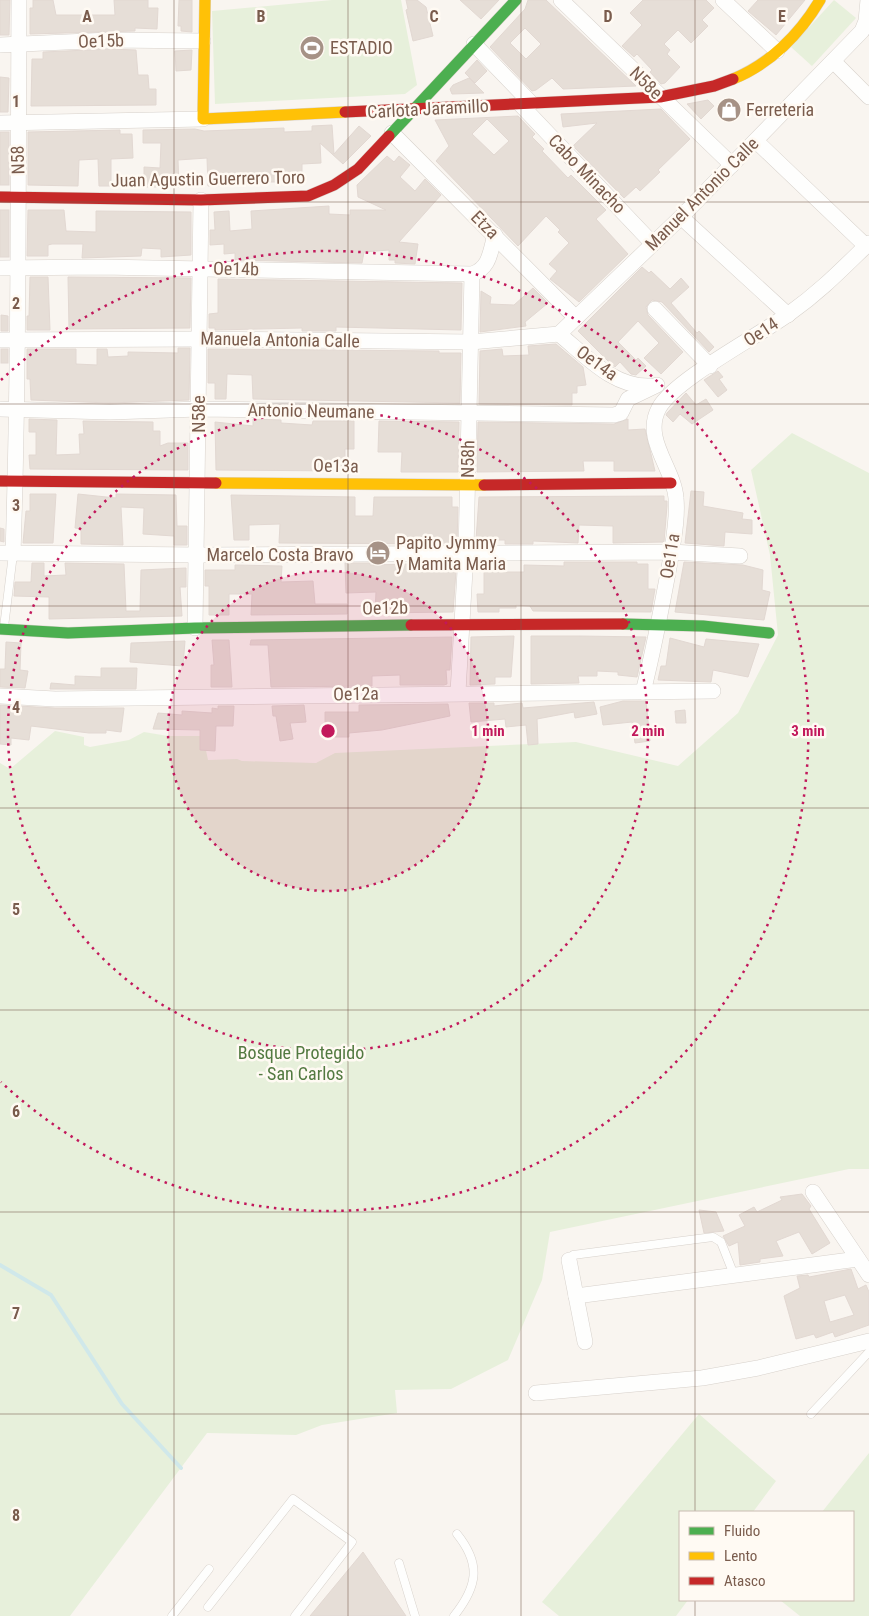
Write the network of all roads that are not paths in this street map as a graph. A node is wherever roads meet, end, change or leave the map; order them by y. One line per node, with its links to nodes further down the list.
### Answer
1 (19, 0): 11 (street, N58)
2 (205, 0): 8 (street)
3 (516, 0): 9 (street, Juan Agustin Guerrero Toro)
4 (561, 0): 14 (street, N58e)
5 (723, 0): 12 (street)
6 (820, 0): 12 (street, Carlota Jaramillo)
7 (868, 0): 13 (street, Manuel Antonio Calle)
8 (203, 41): 11 (street, Oe15b); 18 (street)
9 (474, 44): 16 (street, Cabo Minacho); 17 (street, Juan Agustin Guerrero Toro)
10 (0, 46): 11 (street, Oe15b)
11 (19, 46): 20 (street, N58)
12 (777, 51): 14 (street, Carlota Jaramillo)
13 (833, 62): 15 (street); 22 (street, Manuel Antonio Calle)
14 (660, 97): 16 (street, Carlota Jaramillo); 23 (street, N58e)
15 (869, 97)
16 (526, 104): 17 (street, Carlota Jaramillo); 29 (street, Cabo Minacho)
17 (411, 110): 18 (street, Carlota Jaramillo); 21 (street, Juan Agustin Guerrero Toro)
18 (203, 120): 20 (street, Carlota Jaramillo)
19 (0, 123): 20 (street, Carlota Jaramillo)
20 (17, 123): 25 (street, N58)
21 (392, 133): 26 (street, Juan Agustin Guerrero Toro); 28 (street, Etza)
22 (756, 141): 23 (street, Manuel Antonio Calle); 30 (street)
23 (732, 165): 27 (street, Manuel Antonio Calle)
24 (0, 197): 25 (street, Juan Agustin Guerrero Toro)
25 (19, 197): 26 (street, Juan Agustin Guerrero Toro); 32 (street, N58)
26 (201, 200): 33 (street, N58e)
27 (681, 217): 29 (street, Manuel Antonio Calle); 36 (street)
28 (495, 235): 34 (street); 37 (street, Etza)
29 (653, 244): 37 (street, Manuel Antonio Calle)
30 (868, 244): 36 (street, Oe14)
31 (0, 268): 32 (street, Oe14b)
32 (19, 268): 33 (street, Oe14b); 41 (street, N58)
33 (201, 268): 34 (street, Oe14b); 39 (street, N58e)
34 (472, 274): 42 (street, N58h)
35 (655, 309): 43 (street)
36 (788, 315): 43 (street, Oe14)
37 (576, 318): 38 (street, Manuel Antonio Calle)
38 (559, 334): 42 (street, Manuela Antonia Calle); 45 (street, Oe14a)
39 (199, 339): 41 (street, Manuela Antonia Calle); 42 (street, Manuela Antonia Calle); 48 (street, N58e)
40 (0, 340): 41 (street, Manuela Antonia Calle)
41 (16, 340): 47 (street, N58)
42 (471, 342): 49 (street, N58h)
43 (710, 366): 44 (street, Oe14)
44 (696, 375): 45 (street, Oe14a); 50 (street, Oe14)
45 (657, 386): 49 (street, Antonio Neumane)
46 (0, 409): 47 (street, Antonio Neumane)
47 (17, 409): 48 (street, Antonio Neumane); 52 (street, N58)
48 (199, 409): 49 (street, Antonio Neumane); 53 (street, N58e)
49 (469, 414): 55 (street, N58h)
50 (654, 420): 54 (street, Oe11a)
51 (0, 481): 52 (street, Oe13a)
52 (15, 481): 53 (street, Oe13a); 58 (street, N58)
53 (198, 481): 55 (street, Oe13a); 59 (street, N58e)
54 (672, 483): 55 (street, Oe13a); 56 (street, Oe11a)
55 (468, 485): 57 (street, N58h)
56 (671, 552): 57 (street, Marcelo Costa Bravo); 60 (street, Marcelo Costa Bravo); 61 (street, Oe11a)
57 (466, 553): 59 (street, Marcelo Costa Bravo); 62 (street, N58h)
58 (6, 554): 59 (street, Marcelo Costa Bravo); 64 (lane)
59 (198, 555): 63 (street, N58e)
60 (740, 556)
61 (660, 624): 62 (street, Oe12b); 65 (street, Oe12b); 68 (street, Oe11a)
62 (462, 625): 63 (street, Oe12b); 67 (street, N58h)
63 (195, 628): 64 (street, Oe12b)
64 (2, 629)
65 (769, 633)
66 (713, 691): 68 (street, Oe12a)
67 (458, 692): 68 (street, Oe12a); 69 (street, Oe12a)
68 (643, 692)
69 (0, 696)
70 (813, 1192): 71 (street)
71 (858, 1258): 73 (street); 74 (street)
72 (569, 1260): 73 (lane); 75 (street)
73 (734, 1275): 75 (street)
74 (869, 1275)
75 (576, 1296): 77 (street)
76 (869, 1341): 79 (street)
77 (584, 1342)
78 (869, 1352): 80 (lane)
79 (536, 1393)
80 (811, 1414)
81 (457, 1534): 88 (lane)
82 (399, 1563): 87 (lane)
83 (209, 1569): 85 (lane)
84 (208, 1607): 86 (lane)
85 (172, 1616)
86 (295, 1616)
87 (415, 1616)
88 (454, 1616)

